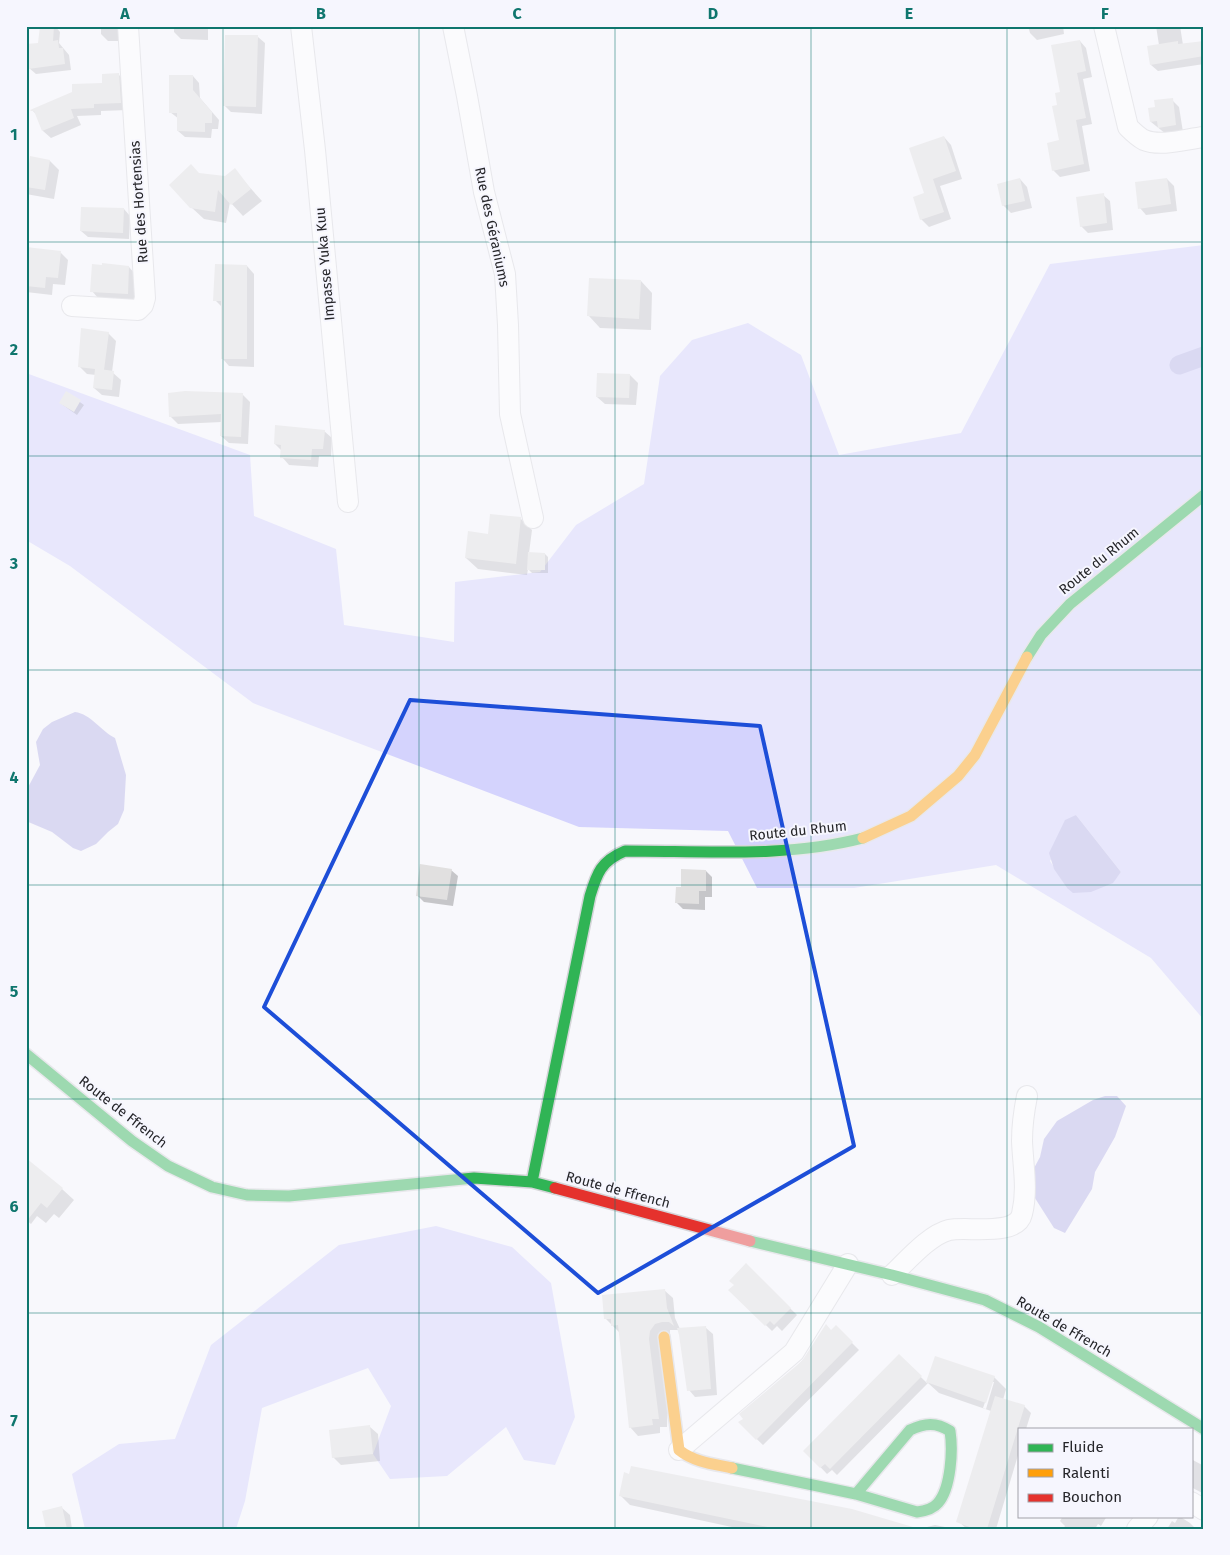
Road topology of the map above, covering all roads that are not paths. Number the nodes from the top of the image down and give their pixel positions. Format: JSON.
{"nodes":[{"id":1,"x":128,"y":26,"type":"edge"},
{"id":2,"x":301,"y":26,"type":"edge"},
{"id":3,"x":453,"y":26,"type":"edge"},
{"id":4,"x":1104,"y":26,"type":"edge"},
{"id":5,"x":1204,"y":137,"type":"edge"},
{"id":6,"x":72,"y":306,"type":"dead end"},
{"id":7,"x":1204,"y":495,"type":"edge"},
{"id":8,"x":348,"y":502,"type":"dead end"},
{"id":9,"x":533,"y":518,"type":"dead end"},
{"id":10,"x":26,"y":1054,"type":"edge"},
{"id":11,"x":1027,"y":1096,"type":"dead end"},
{"id":12,"x":532,"y":1182,"type":"junction"},
{"id":13,"x":848,"y":1264,"type":"junction"},
{"id":14,"x":892,"y":1275,"type":"junction"},
{"id":15,"x":664,"y":1336,"type":"dead end"},
{"id":16,"x":1204,"y":1429,"type":"edge"},
{"id":17,"x":680,"y":1450,"type":"junction"},
{"id":18,"x":856,"y":1494,"type":"junction"},
{"id":19,"x":1192,"y":1503,"type":"edge"},
{"id":20,"x":1204,"y":1510,"type":"edge"},
{"id":21,"x":1146,"y":1518,"type":"edge"},
{"id":22,"x":1137,"y":1529,"type":"edge"}],
"edges":[{"from":1,"to":6,"type":"street","name":"Rue des Hortensias"},
{"from":2,"to":8,"type":"street","name":"Impasse Yuka Kuu"},
{"from":3,"to":9,"type":"street","name":"Rue des Géraniums"},
{"from":4,"to":5,"type":"street"},
{"from":7,"to":12,"type":"street","name":"Route du Rhum"},
{"from":10,"to":12,"type":"street","name":"Route de Ffrench"},
{"from":11,"to":14,"type":"street"},
{"from":12,"to":13,"type":"street","name":"Route de Ffrench"},
{"from":13,"to":14,"type":"street","name":"Route de Ffrench"},
{"from":13,"to":17,"type":"street"},
{"from":14,"to":16,"type":"street","name":"Route de Ffrench"},
{"from":15,"to":17,"type":"street"},
{"from":17,"to":18,"type":"street"},
{"from":18,"to":18,"type":"street"},
{"from":19,"to":20,"type":"street"},
{"from":21,"to":22,"type":"street"}]}
